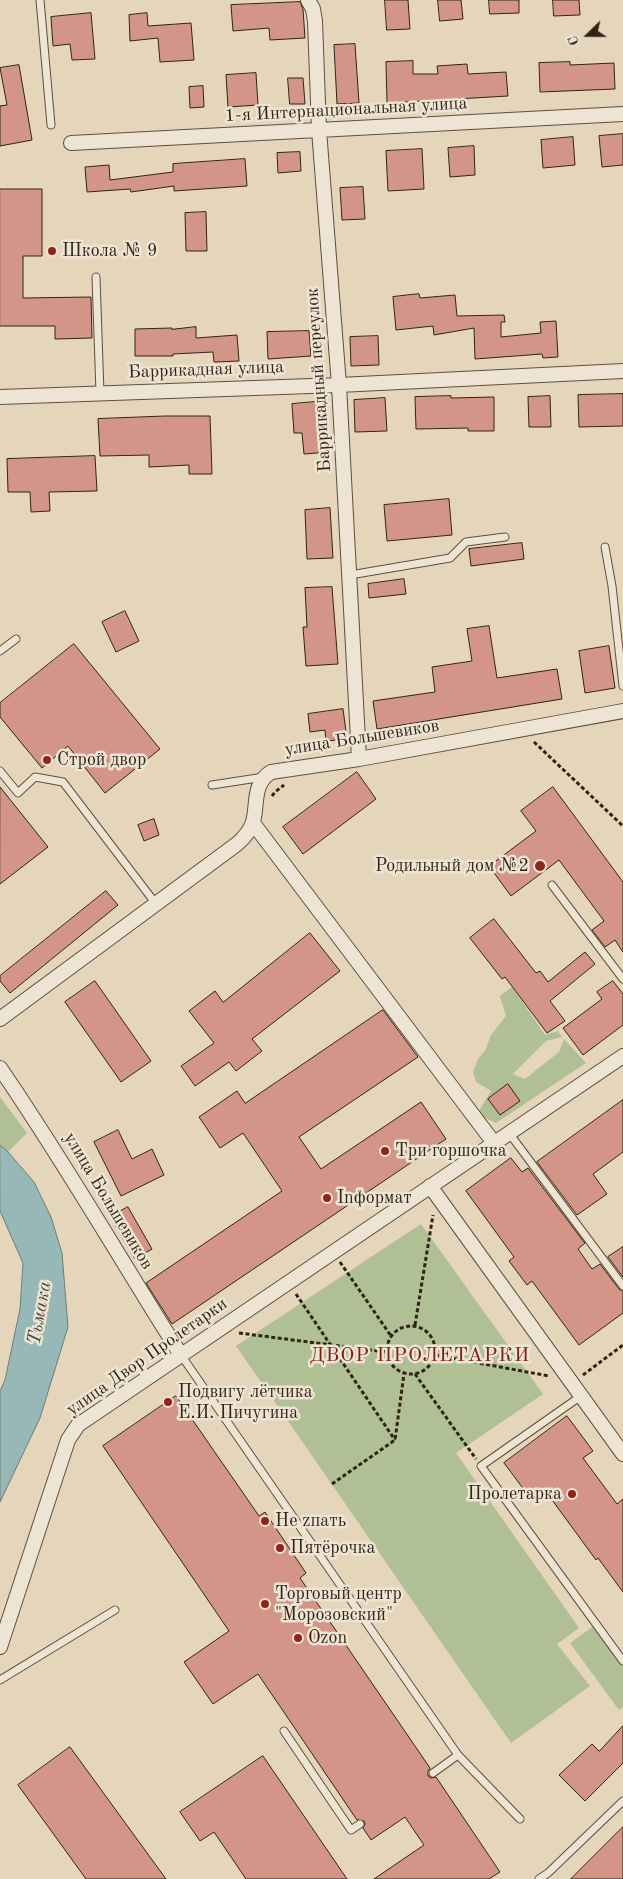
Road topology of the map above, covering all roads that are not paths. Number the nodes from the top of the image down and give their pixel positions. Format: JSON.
{"nodes":[{"id":1,"x":40,"y":0,"type":"edge"},
{"id":2,"x":308,"y":0,"type":"edge"},
{"id":3,"x":623,"y":114,"type":"edge"},
{"id":4,"x":51,"y":125,"type":"dead end"},
{"id":5,"x":320,"y":130,"type":"junction"},
{"id":6,"x":71,"y":143,"type":"dead end"},
{"id":7,"x":96,"y":276,"type":"dead end"},
{"id":8,"x":623,"y":372,"type":"edge"},
{"id":9,"x":339,"y":385,"type":"junction"},
{"id":10,"x":100,"y":393,"type":"junction"},
{"id":11,"x":0,"y":397,"type":"edge"},
{"id":12,"x":505,"y":536,"type":"dead end"},
{"id":13,"x":605,"y":547,"type":"dead end"},
{"id":14,"x":350,"y":576,"type":"junction"},
{"id":15,"x":16,"y":639,"type":"dead end"},
{"id":16,"x":0,"y":651,"type":"edge"},
{"id":17,"x":623,"y":686,"type":"edge"},
{"id":18,"x":623,"y":711,"type":"edge"},
{"id":19,"x":359,"y":759,"type":"junction"},
{"id":20,"x":0,"y":771,"type":"edge"},
{"id":21,"x":265,"y":777,"type":"junction"},
{"id":22,"x":212,"y":785,"type":"dead end"},
{"id":23,"x":253,"y":823,"type":"junction"},
{"id":24,"x":552,"y":885,"type":"dead end"},
{"id":25,"x":156,"y":904,"type":"junction"},
{"id":26,"x":623,"y":979,"type":"edge"},
{"id":27,"x":0,"y":1019,"type":"edge"},
{"id":28,"x":623,"y":1056,"type":"edge"},
{"id":29,"x":0,"y":1068,"type":"edge"},
{"id":30,"x":509,"y":1133,"type":"junction"},
{"id":31,"x":494,"y":1144,"type":"junction"},
{"id":32,"x":433,"y":1191,"type":"junction"},
{"id":33,"x":623,"y":1286,"type":"edge"},
{"id":34,"x":181,"y":1355,"type":"junction"},
{"id":35,"x":581,"y":1396,"type":"junction"},
{"id":36,"x":623,"y":1454,"type":"edge"},
{"id":37,"x":115,"y":1610,"type":"dead end"},
{"id":38,"x":0,"y":1647,"type":"edge"},
{"id":39,"x":623,"y":1660,"type":"edge"},
{"id":40,"x":0,"y":1680,"type":"edge"},
{"id":41,"x":284,"y":1731,"type":"dead end"},
{"id":42,"x":458,"y":1755,"type":"junction"},
{"id":43,"x":434,"y":1773,"type":"dead end"},
{"id":44,"x":623,"y":1801,"type":"edge"},
{"id":45,"x":520,"y":1819,"type":"dead end"},
{"id":46,"x":360,"y":1824,"type":"dead end"},
{"id":47,"x":540,"y":1879,"type":"edge"}],
"edges":[{"from":1,"to":4,"type":"lane"},
{"from":2,"to":5,"type":"street","name":"Баррикадный переулок"},
{"from":3,"to":5,"type":"street","name":"1-я Интернациональная улица"},
{"from":5,"to":6,"type":"street","name":"1-я Интернациональная улица"},
{"from":5,"to":9,"type":"street","name":"Баррикадный переулок"},
{"from":7,"to":10,"type":"lane"},
{"from":8,"to":9,"type":"street","name":"Баррикадная улица"},
{"from":9,"to":10,"type":"street","name":"Баррикадная улица"},
{"from":9,"to":14,"type":"street","name":"Баррикадный переулок"},
{"from":10,"to":11,"type":"street","name":"Баррикадная улица"},
{"from":12,"to":14,"type":"lane"},
{"from":13,"to":17,"type":"lane"},
{"from":14,"to":19,"type":"street","name":"Баррикадный переулок"},
{"from":15,"to":16,"type":"lane"},
{"from":18,"to":19,"type":"street","name":"улица Большевиков"},
{"from":19,"to":21,"type":"street","name":"улица Большевиков"},
{"from":20,"to":25,"type":"lane"},
{"from":21,"to":22,"type":"lane"},
{"from":21,"to":23,"type":"street"},
{"from":23,"to":25,"type":"street"},
{"from":23,"to":31,"type":"street"},
{"from":24,"to":26,"type":"lane"},
{"from":25,"to":27,"type":"street"},
{"from":28,"to":30,"type":"street","name":"улица Двор Пролетарки"},
{"from":29,"to":34,"type":"street","name":"улица Большевиков"},
{"from":30,"to":31,"type":"street","name":"улица Двор Пролетарки"},
{"from":30,"to":33,"type":"lane"},
{"from":31,"to":32,"type":"street","name":"улица Двор Пролетарки"},
{"from":32,"to":34,"type":"street","name":"улица Двор Пролетарки"},
{"from":32,"to":35,"type":"street"},
{"from":34,"to":38,"type":"street","name":"улица Двор Пролетарки"},
{"from":34,"to":42,"type":"lane"},
{"from":35,"to":36,"type":"street"},
{"from":35,"to":39,"type":"lane"},
{"from":37,"to":40,"type":"lane"},
{"from":41,"to":46,"type":"lane"},
{"from":42,"to":43,"type":"lane"},
{"from":42,"to":45,"type":"lane"},
{"from":44,"to":47,"type":"lane"}]}
